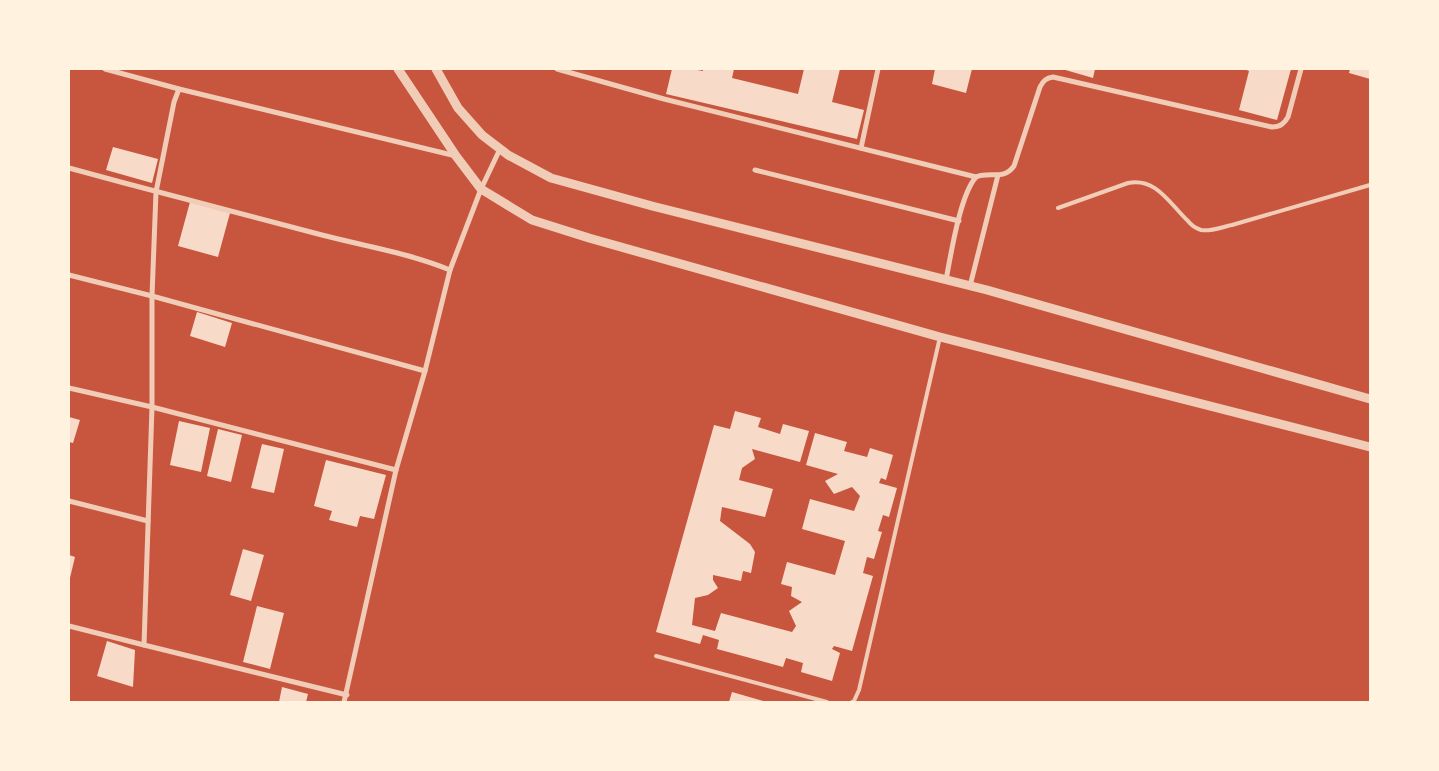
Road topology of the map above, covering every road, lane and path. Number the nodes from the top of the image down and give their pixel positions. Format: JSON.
{"nodes":[{"id":1,"x":105,"y":69,"type":"edge"},
{"id":2,"x":398,"y":69,"type":"edge"},
{"id":3,"x":436,"y":69,"type":"edge"},
{"id":4,"x":556,"y":69,"type":"edge"},
{"id":5,"x":878,"y":69,"type":"edge"},
{"id":6,"x":1301,"y":69,"type":"edge"},
{"id":7,"x":179,"y":89,"type":"junction"},
{"id":8,"x":861,"y":148,"type":"junction"},
{"id":9,"x":500,"y":149,"type":"junction"},
{"id":10,"x":456,"y":156,"type":"junction"},
{"id":11,"x":69,"y":168,"type":"edge"},
{"id":12,"x":755,"y":170,"type":"dead end"},
{"id":13,"x":998,"y":175,"type":"junction"},
{"id":14,"x":976,"y":177,"type":"junction"},
{"id":15,"x":1370,"y":185,"type":"edge"},
{"id":16,"x":481,"y":189,"type":"junction"},
{"id":17,"x":156,"y":192,"type":"junction"},
{"id":18,"x":1058,"y":208,"type":"dead end"},
{"id":19,"x":958,"y":222,"type":"junction"},
{"id":20,"x":450,"y":270,"type":"junction"},
{"id":21,"x":69,"y":275,"type":"edge"},
{"id":22,"x":946,"y":280,"type":"junction"},
{"id":23,"x":970,"y":286,"type":"junction"},
{"id":24,"x":152,"y":296,"type":"junction"},
{"id":25,"x":940,"y":337,"type":"junction"},
{"id":26,"x":425,"y":371,"type":"junction"},
{"id":27,"x":69,"y":388,"type":"edge"},
{"id":28,"x":1370,"y":399,"type":"edge"},
{"id":29,"x":152,"y":407,"type":"junction"},
{"id":30,"x":1370,"y":447,"type":"edge"},
{"id":31,"x":396,"y":470,"type":"junction"},
{"id":32,"x":69,"y":501,"type":"edge"},
{"id":33,"x":148,"y":521,"type":"junction"},
{"id":34,"x":69,"y":626,"type":"edge"},
{"id":35,"x":144,"y":645,"type":"junction"},
{"id":36,"x":656,"y":656,"type":"dead end"},
{"id":37,"x":347,"y":695,"type":"junction"},
{"id":38,"x":344,"y":702,"type":"edge"},
{"id":39,"x":827,"y":702,"type":"edge"},
{"id":40,"x":852,"y":702,"type":"edge"}],
"edges":[{"from":1,"to":7,"type":"street"},
{"from":2,"to":10,"type":"street"},
{"from":3,"to":9,"type":"street"},
{"from":4,"to":8,"type":"street"},
{"from":5,"to":8,"type":"street"},
{"from":6,"to":13,"type":"street"},
{"from":7,"to":10,"type":"street"},
{"from":7,"to":17,"type":"street"},
{"from":8,"to":14,"type":"street"},
{"from":9,"to":16,"type":"street"},
{"from":9,"to":22,"type":"street"},
{"from":10,"to":16,"type":"street"},
{"from":11,"to":17,"type":"street"},
{"from":12,"to":19,"type":"street"},
{"from":13,"to":14,"type":"street"},
{"from":13,"to":23,"type":"street"},
{"from":14,"to":19,"type":"street"},
{"from":15,"to":18,"type":"lane"},
{"from":16,"to":20,"type":"street"},
{"from":16,"to":25,"type":"street"},
{"from":17,"to":20,"type":"street"},
{"from":17,"to":24,"type":"street"},
{"from":19,"to":22,"type":"street"},
{"from":20,"to":26,"type":"street"},
{"from":21,"to":24,"type":"street"},
{"from":22,"to":23,"type":"street"},
{"from":23,"to":28,"type":"street"},
{"from":24,"to":26,"type":"street"},
{"from":24,"to":29,"type":"street"},
{"from":25,"to":30,"type":"street"},
{"from":25,"to":40,"type":"lane"},
{"from":26,"to":31,"type":"street"},
{"from":27,"to":29,"type":"street"},
{"from":29,"to":31,"type":"street"},
{"from":29,"to":33,"type":"street"},
{"from":31,"to":37,"type":"street"},
{"from":32,"to":33,"type":"street"},
{"from":33,"to":35,"type":"street"},
{"from":34,"to":35,"type":"street"},
{"from":35,"to":37,"type":"street"},
{"from":36,"to":39,"type":"lane"},
{"from":37,"to":38,"type":"street"}]}
